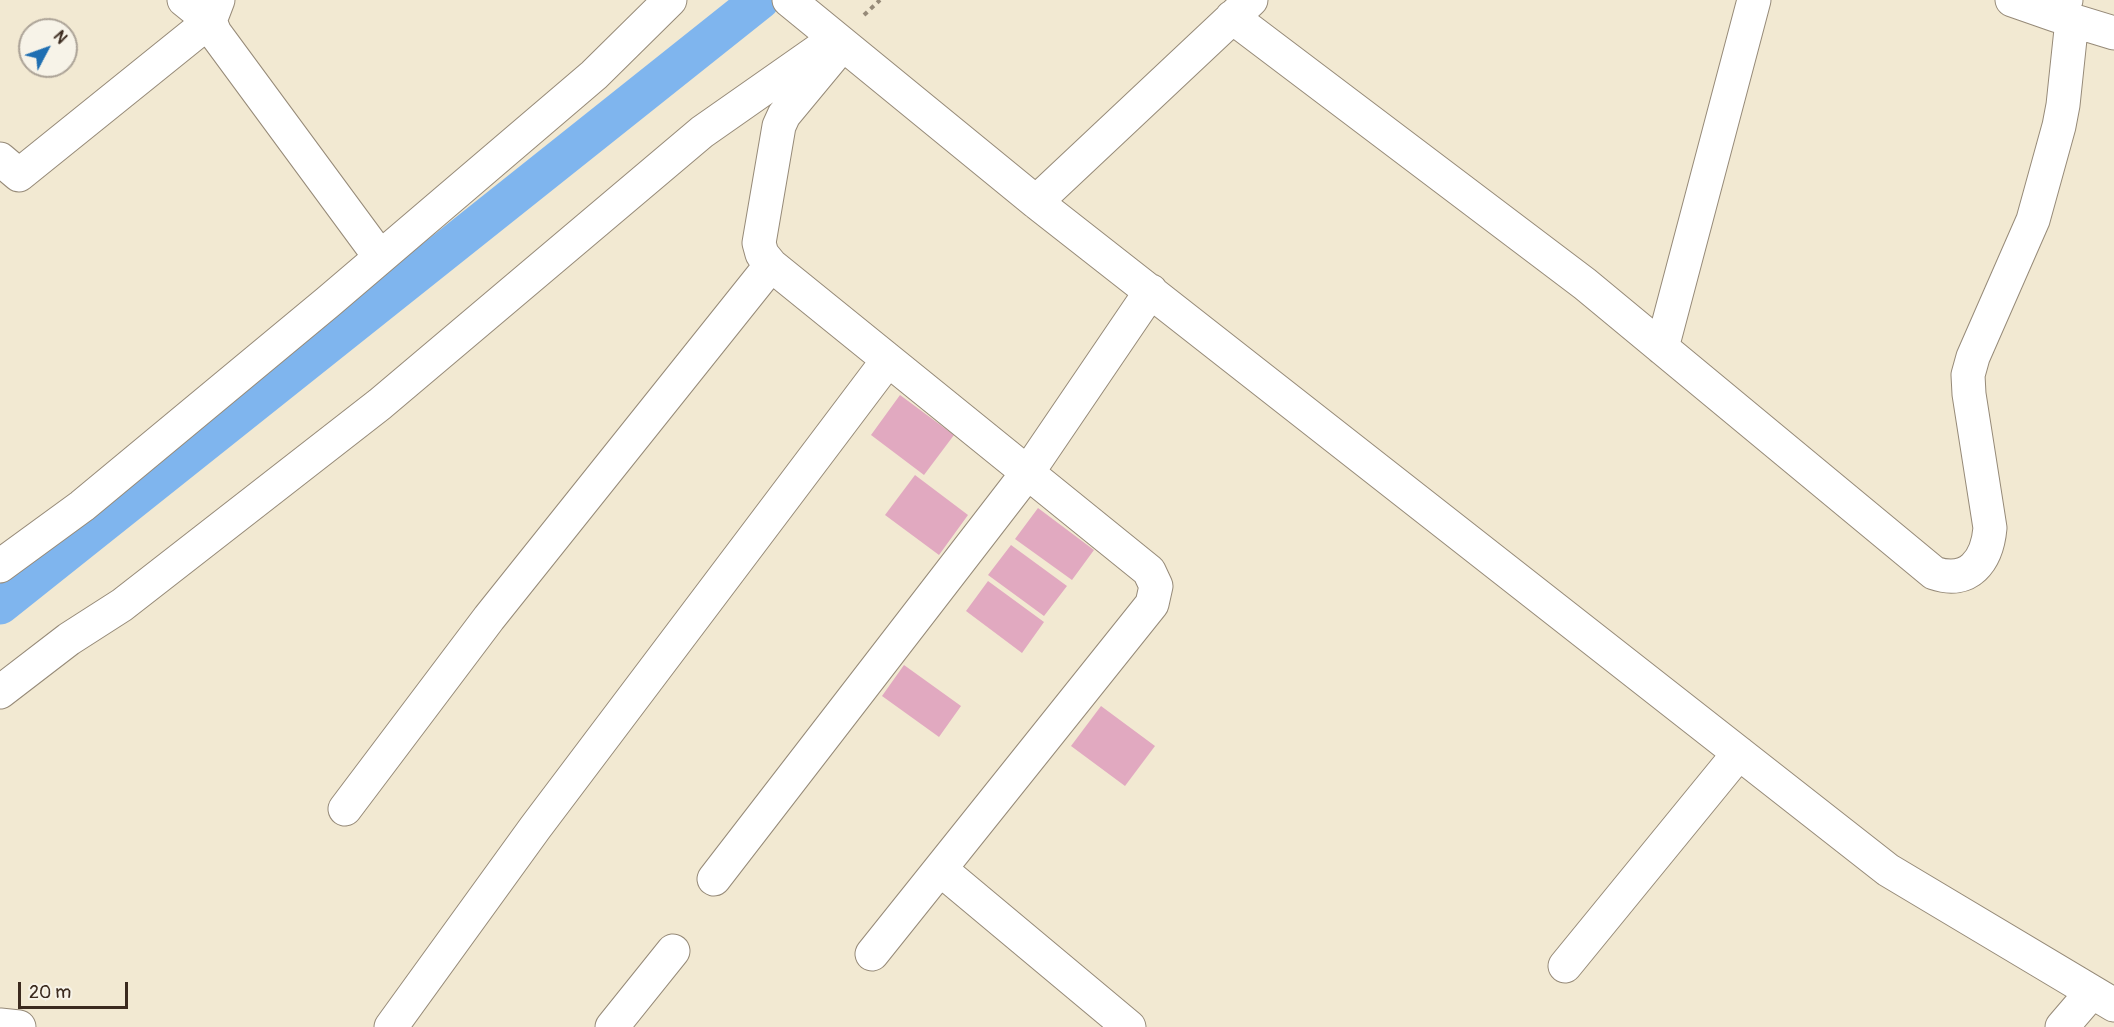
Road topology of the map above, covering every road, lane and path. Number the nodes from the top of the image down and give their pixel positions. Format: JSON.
{"nodes":[{"id":1,"x":184,"y":0,"type":"edge"},
{"id":2,"x":670,"y":0,"type":"edge"},
{"id":3,"x":789,"y":0,"type":"edge"},
{"id":4,"x":1754,"y":0,"type":"edge"},
{"id":5,"x":2012,"y":0,"type":"edge"},
{"id":6,"x":1242,"y":9,"type":"edge"},
{"id":7,"x":214,"y":11,"type":"edge"},
{"id":8,"x":2064,"y":12,"type":"edge"},
{"id":9,"x":2114,"y":33,"type":"edge"},
{"id":10,"x":836,"y":38,"type":"junction"},
{"id":11,"x":6,"y":174,"type":"edge"},
{"id":12,"x":1036,"y":202,"type":"junction"},
{"id":13,"x":380,"y":257,"type":"junction"},
{"id":14,"x":771,"y":265,"type":"junction"},
{"id":15,"x":1151,"y":291,"type":"junction"},
{"id":16,"x":1662,"y":348,"type":"junction"},
{"id":17,"x":888,"y":360,"type":"junction"},
{"id":18,"x":1028,"y":472,"type":"junction"},
{"id":19,"x":0,"y":566,"type":"edge"},
{"id":20,"x":0,"y":692,"type":"edge"},
{"id":21,"x":1738,"y":753,"type":"junction"},
{"id":22,"x":345,"y":809,"type":"dead end"},
{"id":23,"x":940,"y":869,"type":"junction"},
{"id":24,"x":714,"y":879,"type":"dead end"},
{"id":25,"x":673,"y":951,"type":"dead end"},
{"id":26,"x":872,"y":954,"type":"dead end"},
{"id":27,"x":1565,"y":966,"type":"dead end"},
{"id":28,"x":2103,"y":998,"type":"edge"},
{"id":29,"x":0,"y":1025,"type":"edge"},
{"id":30,"x":19,"y":1027,"type":"edge"},
{"id":31,"x":391,"y":1027,"type":"edge"},
{"id":32,"x":612,"y":1027,"type":"edge"},
{"id":33,"x":1129,"y":1027,"type":"edge"},
{"id":34,"x":2062,"y":1027,"type":"edge"}],
"edges":[{"from":1,"to":7,"type":"street"},
{"from":2,"to":13,"type":"street"},
{"from":3,"to":10,"type":"street"},
{"from":4,"to":16,"type":"street"},
{"from":5,"to":8,"type":"street"},
{"from":6,"to":12,"type":"street"},
{"from":6,"to":16,"type":"street"},
{"from":7,"to":11,"type":"street"},
{"from":7,"to":13,"type":"street"},
{"from":8,"to":9,"type":"street"},
{"from":8,"to":16,"type":"street"},
{"from":10,"to":12,"type":"street"},
{"from":10,"to":14,"type":"street"},
{"from":10,"to":20,"type":"street"},
{"from":12,"to":15,"type":"street"},
{"from":13,"to":19,"type":"street"},
{"from":14,"to":17,"type":"street"},
{"from":14,"to":22,"type":"street"},
{"from":15,"to":18,"type":"street"},
{"from":15,"to":21,"type":"street"},
{"from":17,"to":18,"type":"street"},
{"from":17,"to":31,"type":"street"},
{"from":18,"to":23,"type":"street"},
{"from":18,"to":24,"type":"street"},
{"from":21,"to":27,"type":"street"},
{"from":21,"to":28,"type":"street"},
{"from":23,"to":26,"type":"street"},
{"from":23,"to":33,"type":"street"},
{"from":25,"to":32,"type":"street"},
{"from":28,"to":34,"type":"street"},
{"from":29,"to":30,"type":"street"}]}
